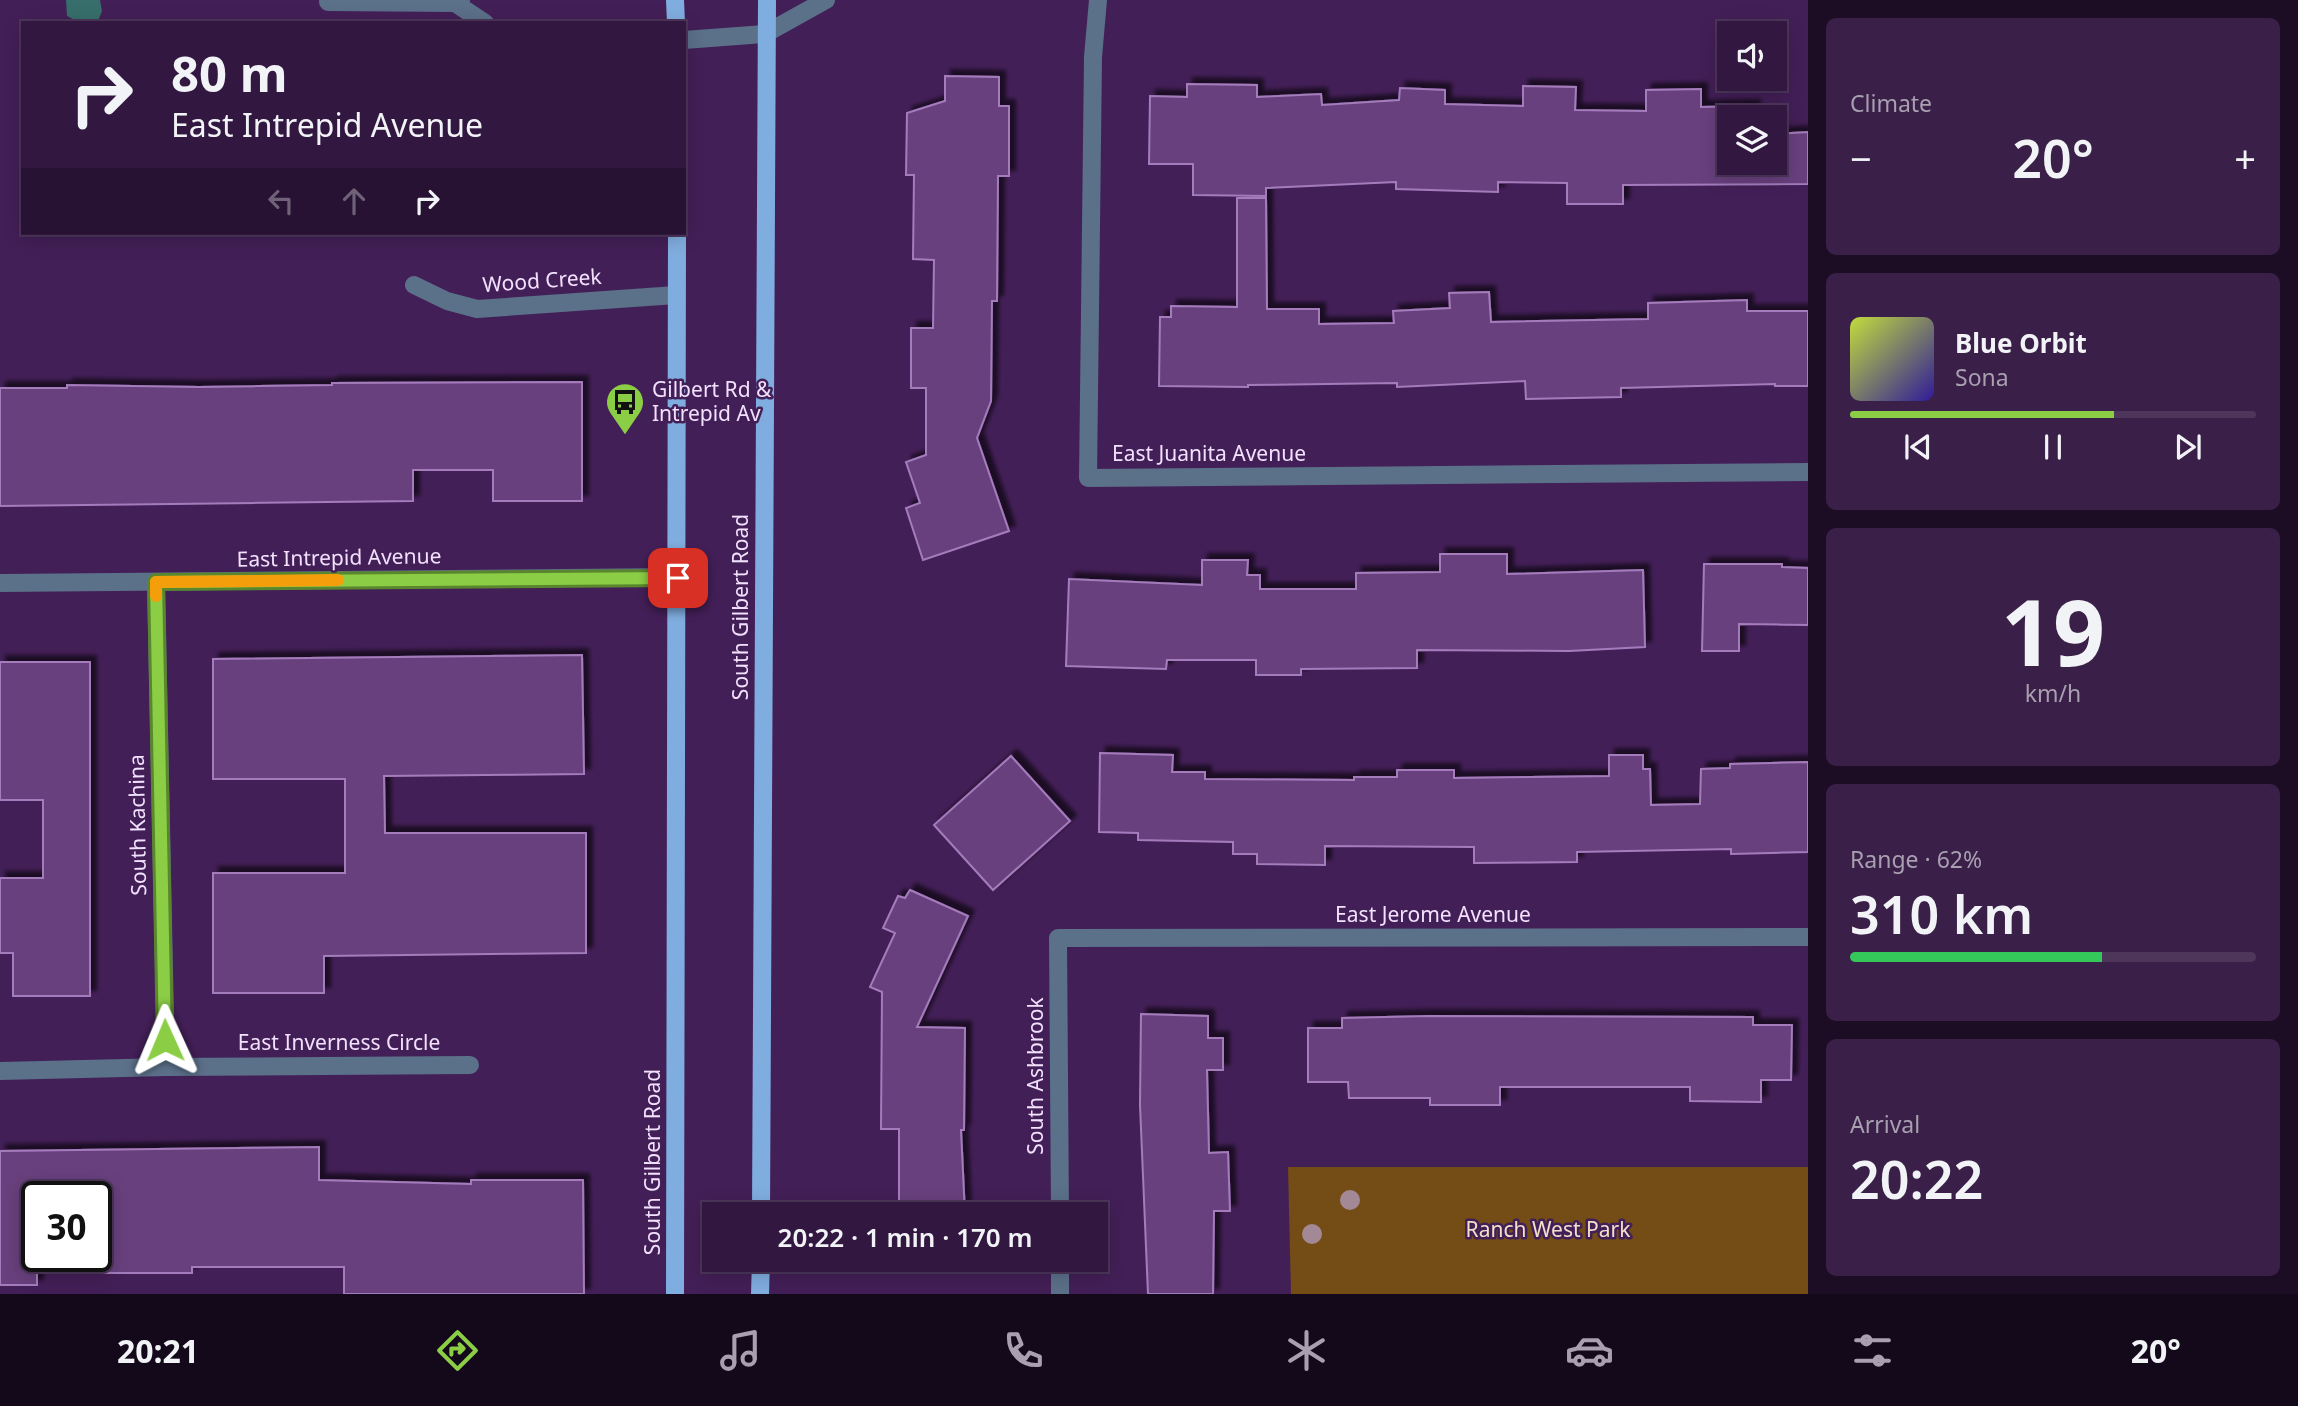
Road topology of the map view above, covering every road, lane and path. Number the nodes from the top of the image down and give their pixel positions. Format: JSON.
{"nodes":[{"id":1,"x":675,"y":0,"type":"edge"},
{"id":2,"x":767,"y":0,"type":"edge"},
{"id":3,"x":826,"y":0,"type":"edge"},
{"id":4,"x":1098,"y":0,"type":"edge"},
{"id":5,"x":328,"y":2,"type":"dead end"},
{"id":6,"x":458,"y":2,"type":"edge"},
{"id":7,"x":482,"y":21,"type":"edge"},
{"id":8,"x":676,"y":21,"type":"edge"},
{"id":9,"x":765,"y":34,"type":"junction"},
{"id":10,"x":686,"y":40,"type":"edge"},
{"id":11,"x":677,"y":235,"type":"edge"},
{"id":12,"x":414,"y":285,"type":"dead end"},
{"id":13,"x":676,"y":295,"type":"junction"},
{"id":14,"x":1808,"y":472,"type":"edge"},
{"id":15,"x":678,"y":578,"type":"junction"},
{"id":16,"x":156,"y":582,"type":"junction"},
{"id":17,"x":0,"y":583,"type":"edge"},
{"id":18,"x":1808,"y":937,"type":"edge"},
{"id":19,"x":1058,"y":938,"type":"joint"},
{"id":20,"x":470,"y":1065,"type":"dead end"},
{"id":21,"x":166,"y":1067,"type":"junction"},
{"id":22,"x":0,"y":1071,"type":"edge"},
{"id":23,"x":761,"y":1202,"type":"edge"},
{"id":24,"x":1060,"y":1202,"type":"edge"},
{"id":25,"x":761,"y":1272,"type":"edge"},
{"id":26,"x":1060,"y":1272,"type":"edge"},
{"id":27,"x":675,"y":1294,"type":"edge"},
{"id":28,"x":761,"y":1294,"type":"edge"},
{"id":29,"x":1060,"y":1294,"type":"edge"}],
"edges":[{"from":1,"to":8,"type":"main road"},
{"from":2,"to":9,"type":"main road","name":"South Gilbert Road"},
{"from":3,"to":9,"type":"street"},
{"from":4,"to":14,"type":"street","name":"East Juanita Avenue"},
{"from":5,"to":6,"type":"street"},
{"from":6,"to":7,"type":"street"},
{"from":9,"to":10,"type":"street"},
{"from":9,"to":23,"type":"main road","name":"South Gilbert Road"},
{"from":11,"to":13,"type":"main road","name":"South Gilbert Road"},
{"from":12,"to":13,"type":"street","name":"Wood Creek"},
{"from":13,"to":15,"type":"main road","name":"South Gilbert Road"},
{"from":15,"to":16,"type":"street","name":"East Intrepid Avenue"},
{"from":15,"to":27,"type":"main road","name":"South Gilbert Road"},
{"from":16,"to":17,"type":"street","name":"East Intrepid Avenue"},
{"from":16,"to":21,"type":"street","name":"South Kachina"},
{"from":18,"to":19,"type":"street","name":"East Jerome Avenue"},
{"from":19,"to":24,"type":"street","name":"South Ashbrook"},
{"from":20,"to":21,"type":"street","name":"East Inverness Circle"},
{"from":21,"to":22,"type":"street","name":"East Inverness Circle"},
{"from":25,"to":28,"type":"main road"},
{"from":26,"to":29,"type":"street"}]}
